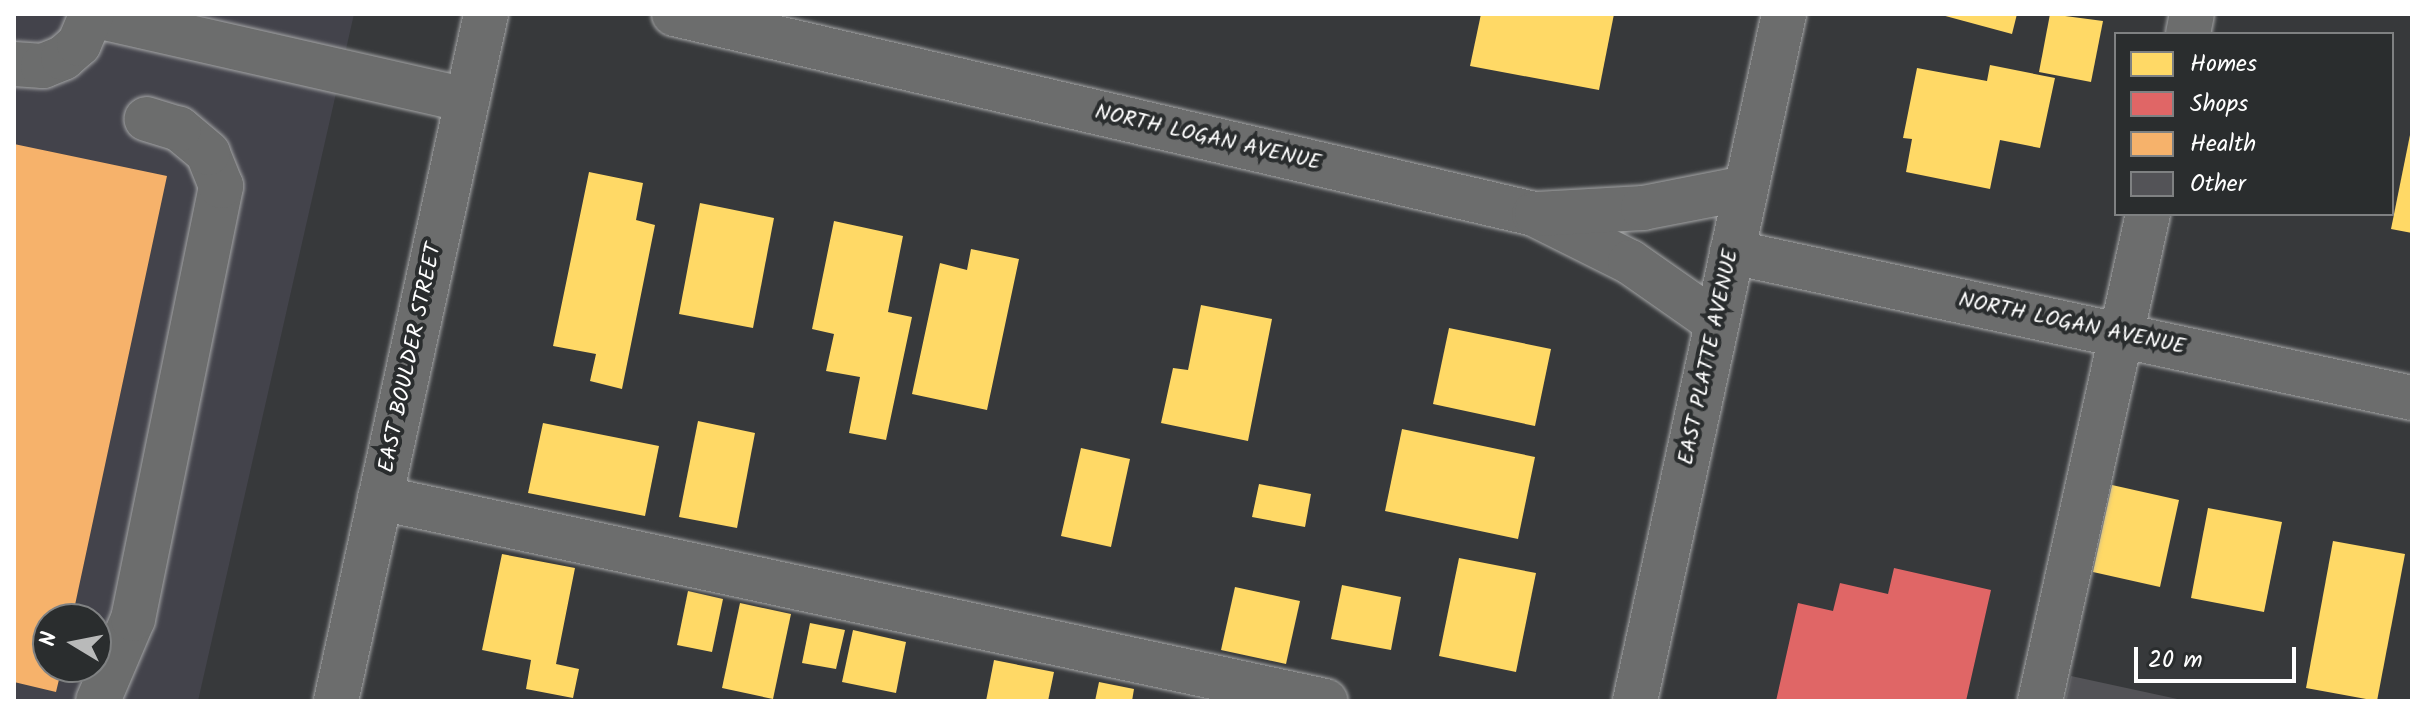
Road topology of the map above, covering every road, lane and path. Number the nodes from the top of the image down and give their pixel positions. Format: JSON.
{"nodes":[{"id":1,"x":486,"y":14,"type":"edge"},
{"id":2,"x":674,"y":14,"type":"edge"},
{"id":3,"x":1784,"y":14,"type":"edge"},
{"id":4,"x":92,"y":15,"type":"edge"},
{"id":5,"x":14,"y":64,"type":"edge"},
{"id":6,"x":467,"y":100,"type":"junction"},
{"id":7,"x":146,"y":119,"type":"dead end"},
{"id":8,"x":1746,"y":188,"type":"junction"},
{"id":9,"x":1534,"y":214,"type":"junction"},
{"id":10,"x":2148,"y":216,"type":"edge"},
{"id":11,"x":1732,"y":252,"type":"junction"},
{"id":12,"x":1717,"y":323,"type":"junction"},
{"id":13,"x":2121,"y":335,"type":"junction"},
{"id":14,"x":2412,"y":398,"type":"edge"},
{"id":15,"x":380,"y":498,"type":"junction"},
{"id":16,"x":98,"y":701,"type":"edge"},
{"id":17,"x":336,"y":701,"type":"edge"},
{"id":18,"x":1325,"y":701,"type":"edge"},
{"id":19,"x":1635,"y":701,"type":"edge"},
{"id":20,"x":2040,"y":701,"type":"edge"}],
"edges":[{"from":1,"to":6,"type":"street","name":"EAST BOULDER STREET"},
{"from":2,"to":9,"type":"street","name":"NORTH LOGAN AVENUE"},
{"from":3,"to":8,"type":"street","name":"EAST PLATTE AVENUE"},
{"from":4,"to":5,"type":"street"},
{"from":4,"to":6,"type":"street"},
{"from":6,"to":15,"type":"street","name":"EAST BOULDER STREET"},
{"from":7,"to":16,"type":"street"},
{"from":8,"to":9,"type":"street"},
{"from":8,"to":11,"type":"street","name":"EAST PLATTE AVENUE"},
{"from":9,"to":12,"type":"street","name":"NORTH LOGAN AVENUE"},
{"from":10,"to":13,"type":"street"},
{"from":11,"to":12,"type":"street","name":"EAST PLATTE AVENUE"},
{"from":11,"to":13,"type":"street","name":"NORTH LOGAN AVENUE"},
{"from":12,"to":19,"type":"street","name":"EAST PLATTE AVENUE"},
{"from":13,"to":14,"type":"street","name":"NORTH LOGAN AVENUE"},
{"from":13,"to":20,"type":"street"},
{"from":15,"to":17,"type":"street","name":"EAST BOULDER STREET"},
{"from":15,"to":18,"type":"street"}]}
